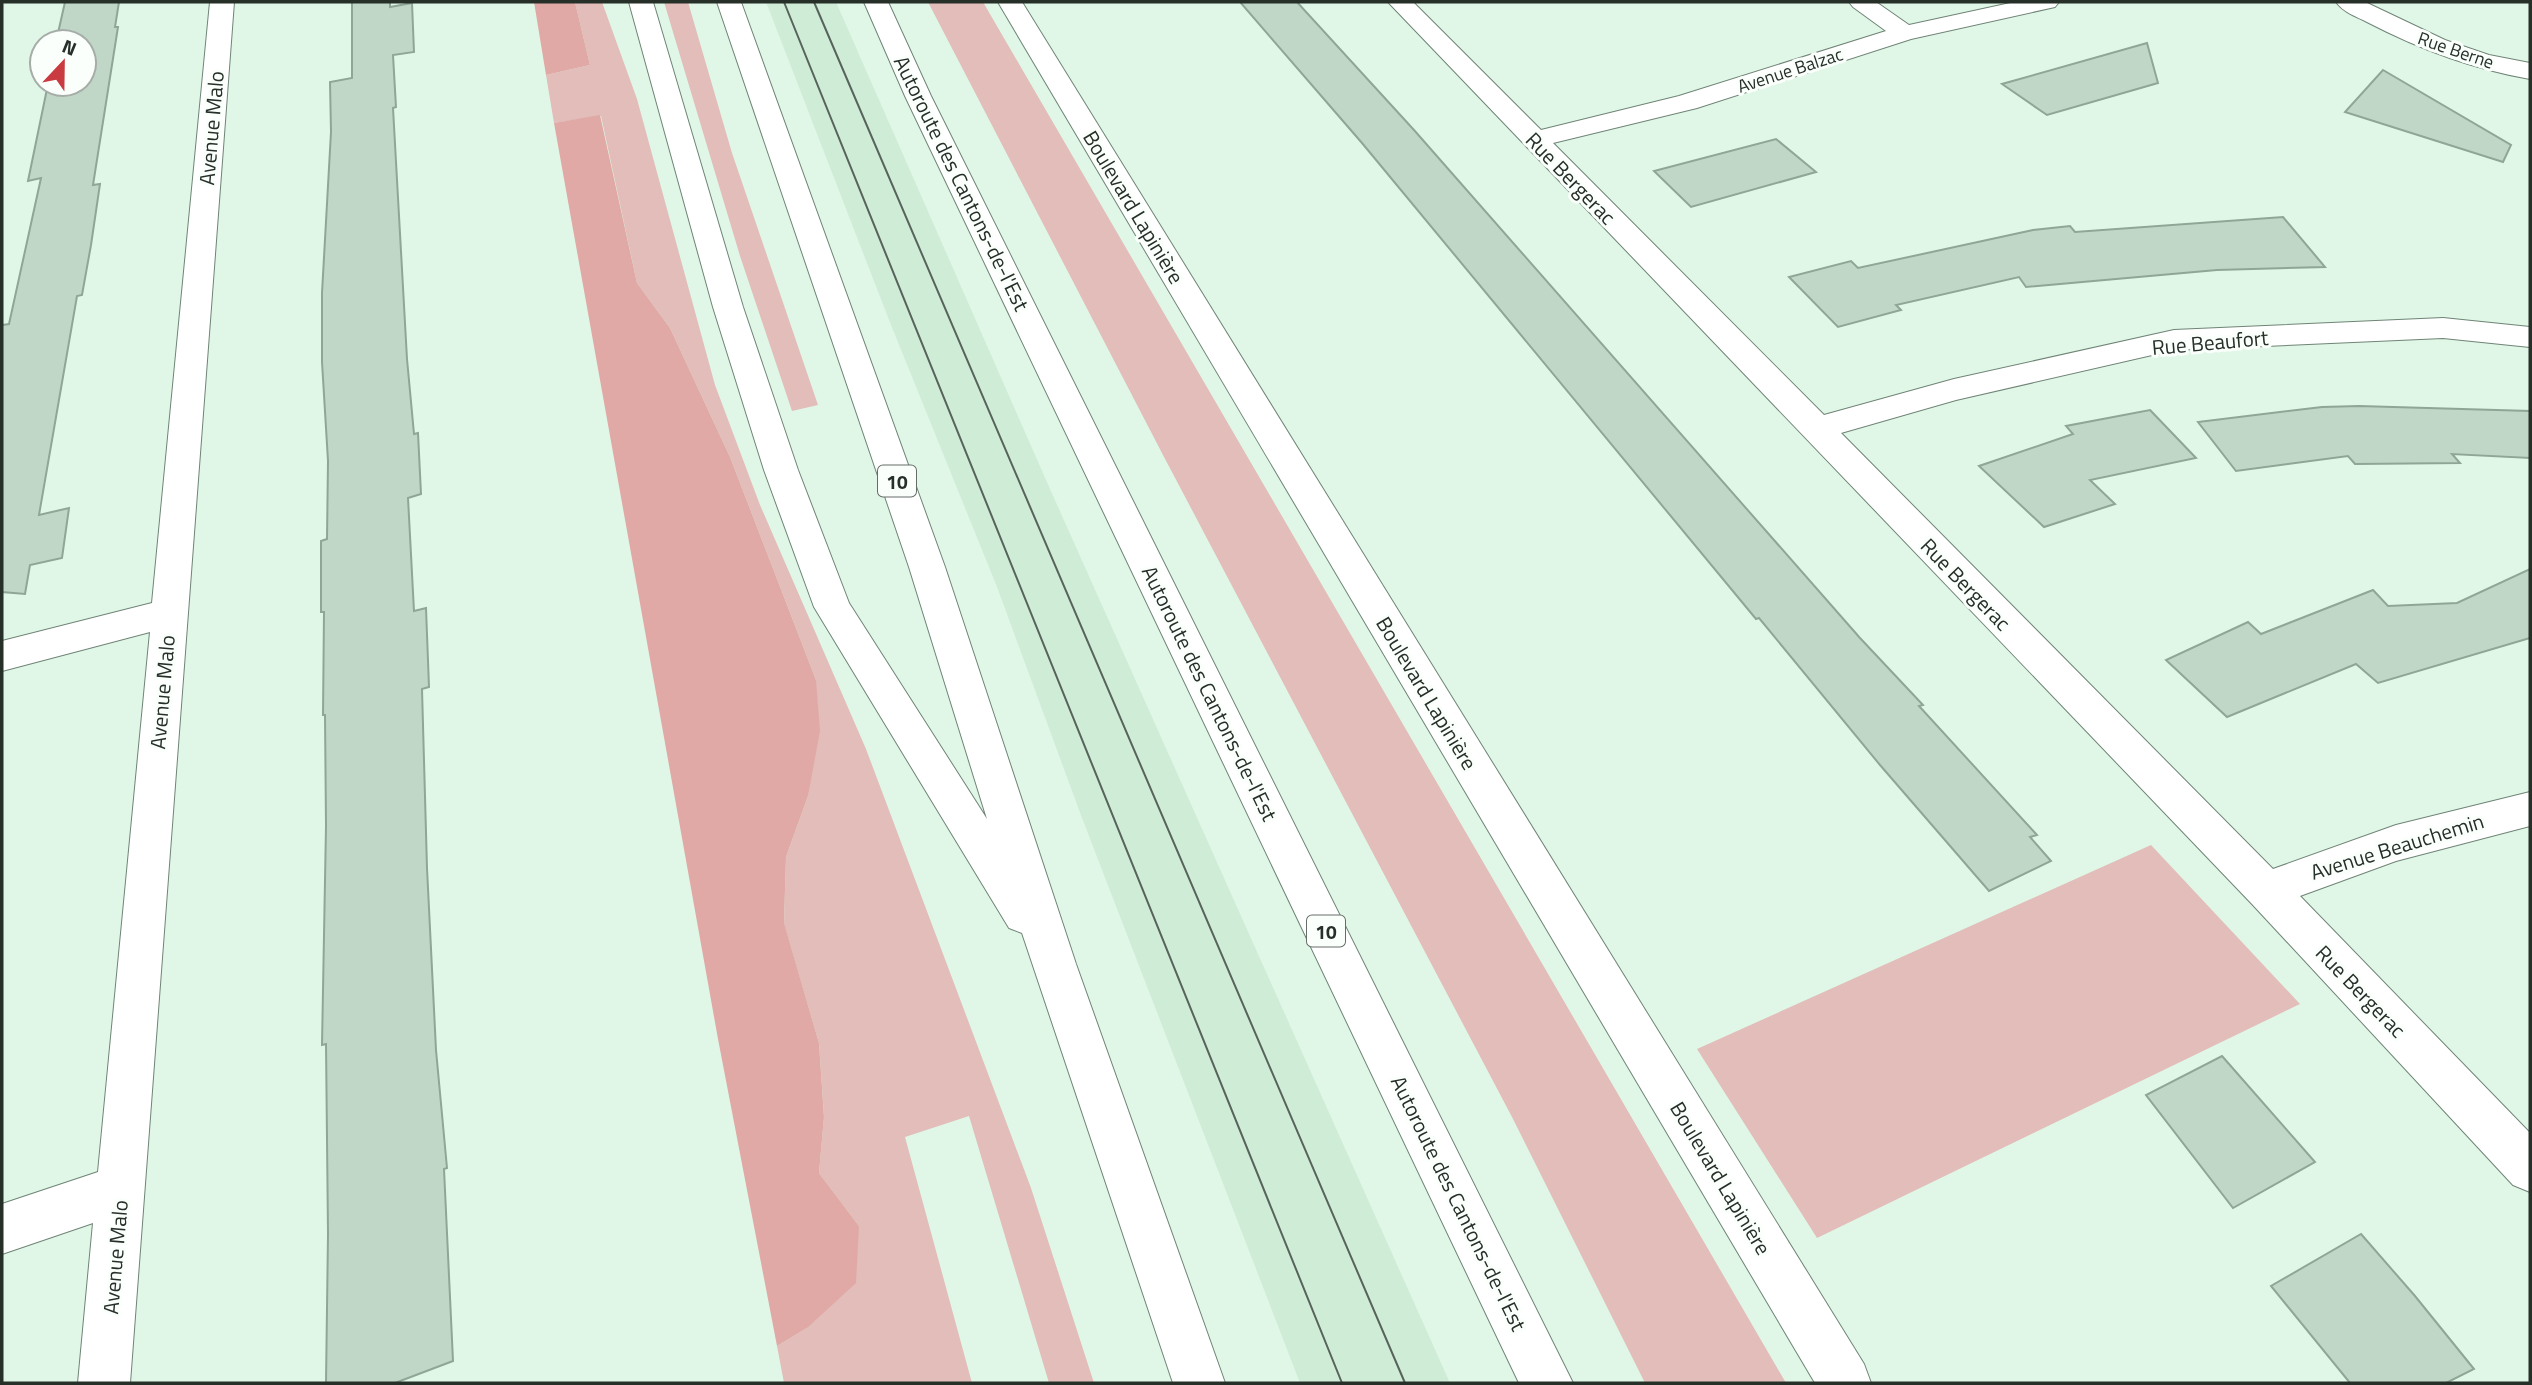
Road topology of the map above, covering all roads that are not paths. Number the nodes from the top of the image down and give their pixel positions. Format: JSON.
{"nodes":[{"id":1,"x":222,"y":2,"type":"edge"},
{"id":2,"x":641,"y":2,"type":"edge"},
{"id":3,"x":729,"y":2,"type":"edge"},
{"id":4,"x":876,"y":2,"type":"edge"},
{"id":5,"x":1010,"y":2,"type":"edge"},
{"id":6,"x":1401,"y":2,"type":"edge"},
{"id":7,"x":1861,"y":2,"type":"edge"},
{"id":8,"x":2047,"y":2,"type":"edge"},
{"id":9,"x":2348,"y":2,"type":"edge"},
{"id":10,"x":1905,"y":33,"type":"junction"},
{"id":11,"x":2530,"y":71,"type":"edge"},
{"id":12,"x":1533,"y":140,"type":"junction"},
{"id":13,"x":2530,"y":337,"type":"edge"},
{"id":14,"x":1815,"y":429,"type":"junction"},
{"id":15,"x":169,"y":613,"type":"junction"},
{"id":16,"x":2,"y":656,"type":"edge"},
{"id":17,"x":2530,"y":809,"type":"edge"},
{"id":18,"x":2267,"y":891,"type":"junction"},
{"id":19,"x":1055,"y":964,"type":"junction"},
{"id":20,"x":2530,"y":1168,"type":"edge"},
{"id":21,"x":121,"y":1189,"type":"junction"},
{"id":22,"x":2,"y":1229,"type":"edge"},
{"id":23,"x":104,"y":1383,"type":"edge"},
{"id":24,"x":1199,"y":1383,"type":"edge"},
{"id":25,"x":1547,"y":1383,"type":"edge"},
{"id":26,"x":1845,"y":1383,"type":"edge"}],
"edges":[{"from":1,"to":15,"type":"main road","name":"Avenue Malo"},
{"from":2,"to":19,"type":"main road"},
{"from":3,"to":19,"type":"main road","number":"10"},
{"from":4,"to":25,"type":"main road","name":"Autoroute des Cantons-de-l'Est","number":"10"},
{"from":5,"to":26,"type":"main road","name":"Boulevard Lapinière"},
{"from":6,"to":12,"type":"main road","name":"Rue Bergerac"},
{"from":7,"to":10,"type":"main road"},
{"from":8,"to":10,"type":"main road","name":"Avenue Balzac"},
{"from":9,"to":11,"type":"main road","name":"Rue Berne"},
{"from":10,"to":12,"type":"main road","name":"Avenue Balzac"},
{"from":12,"to":14,"type":"main road","name":"Rue Bergerac"},
{"from":13,"to":14,"type":"main road","name":"Rue Beaufort"},
{"from":14,"to":18,"type":"main road","name":"Rue Bergerac"},
{"from":15,"to":16,"type":"main road"},
{"from":15,"to":21,"type":"main road","name":"Avenue Malo"},
{"from":17,"to":18,"type":"main road","name":"Avenue Beauchemin"},
{"from":18,"to":20,"type":"main road","name":"Rue Bergerac"},
{"from":19,"to":24,"type":"main road","number":"10"},
{"from":21,"to":22,"type":"main road"},
{"from":21,"to":23,"type":"main road","name":"Avenue Malo"}]}
